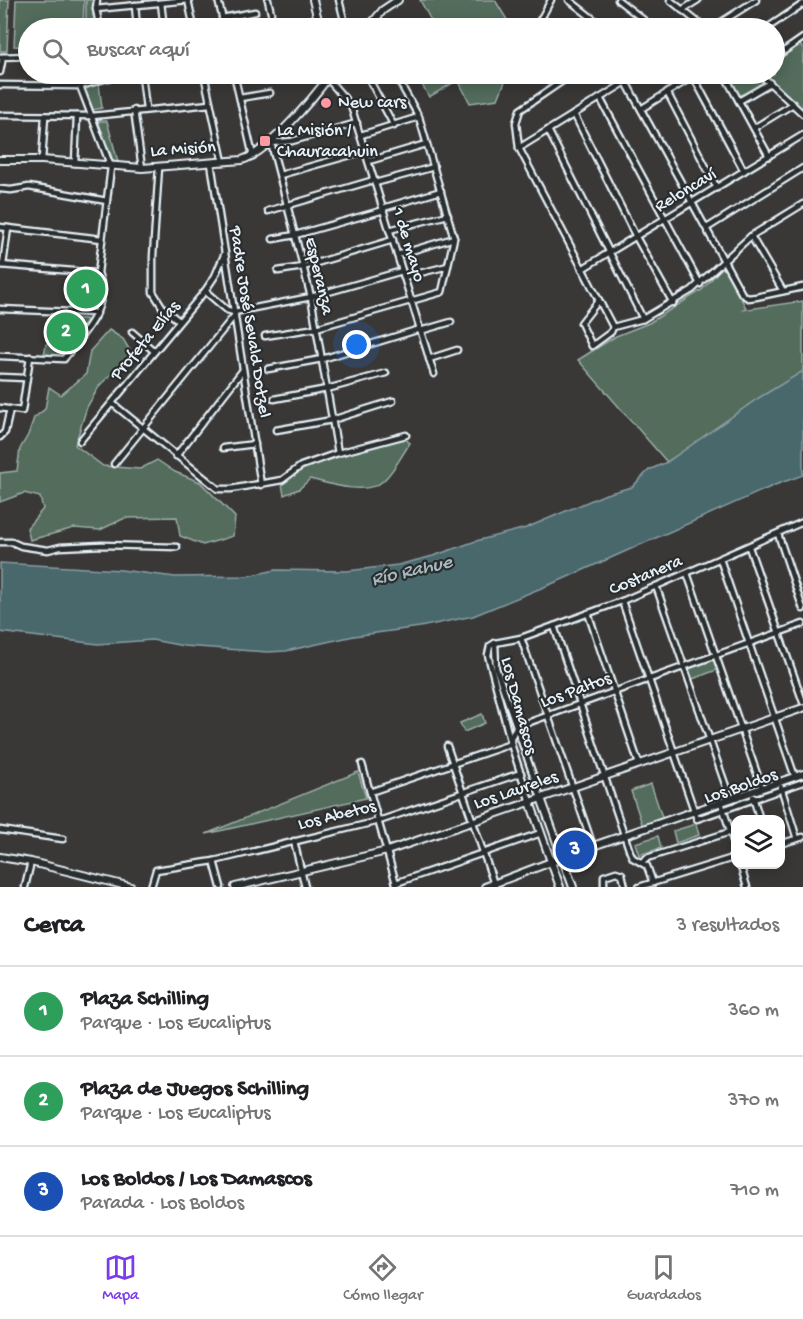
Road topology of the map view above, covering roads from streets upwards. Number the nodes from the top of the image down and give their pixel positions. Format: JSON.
{"nodes":[{"id":1,"x":97,"y":0,"type":"edge"},
{"id":2,"x":188,"y":0,"type":"edge"},
{"id":3,"x":218,"y":0,"type":"edge"},
{"id":4,"x":268,"y":0,"type":"edge"},
{"id":5,"x":313,"y":0,"type":"edge"},
{"id":6,"x":339,"y":0,"type":"edge"},
{"id":7,"x":398,"y":0,"type":"edge"},
{"id":8,"x":551,"y":0,"type":"edge"},
{"id":9,"x":569,"y":0,"type":"edge"},
{"id":10,"x":618,"y":0,"type":"edge"},
{"id":11,"x":670,"y":0,"type":"edge"},
{"id":12,"x":698,"y":0,"type":"edge"},
{"id":13,"x":756,"y":0,"type":"edge"},
{"id":14,"x":161,"y":3,"type":"junction"},
{"id":15,"x":803,"y":4,"type":"edge"},
{"id":16,"x":135,"y":5,"type":"junction"},
{"id":17,"x":96,"y":9,"type":"junction"},
{"id":18,"x":682,"y":10,"type":"junction"},
{"id":19,"x":255,"y":12,"type":"dead end"},
{"id":20,"x":271,"y":13,"type":"dead end"},
{"id":21,"x":98,"y":18,"type":"edge"},
{"id":22,"x":136,"y":18,"type":"edge"},
{"id":23,"x":163,"y":18,"type":"edge"},
{"id":24,"x":192,"y":18,"type":"edge"},
{"id":25,"x":222,"y":18,"type":"joint"},
{"id":26,"x":318,"y":18,"type":"edge"},
{"id":27,"x":344,"y":18,"type":"edge"},
{"id":28,"x":376,"y":18,"type":"edge"},
{"id":29,"x":541,"y":18,"type":"edge"},
{"id":30,"x":592,"y":18,"type":"edge"},
{"id":31,"x":641,"y":18,"type":"edge"},
{"id":32,"x":692,"y":18,"type":"edge"},
{"id":33,"x":728,"y":18,"type":"edge"},
{"id":34,"x":782,"y":18,"type":"edge"},
{"id":35,"x":802,"y":41,"type":"edge"},
{"id":36,"x":785,"y":51,"type":"edge"},
{"id":37,"x":18,"y":56,"type":"edge"},
{"id":38,"x":2,"y":57,"type":"edge"},
{"id":39,"x":0,"y":72,"type":"edge"},
{"id":40,"x":87,"y":84,"type":"edge"},
{"id":41,"x":143,"y":84,"type":"edge"},
{"id":42,"x":206,"y":84,"type":"edge"},
{"id":43,"x":236,"y":84,"type":"edge"},
{"id":44,"x":322,"y":84,"type":"edge"},
{"id":45,"x":336,"y":84,"type":"edge"},
{"id":46,"x":372,"y":84,"type":"edge"},
{"id":47,"x":400,"y":84,"type":"edge"},
{"id":48,"x":558,"y":84,"type":"edge"},
{"id":49,"x":623,"y":84,"type":"edge"},
{"id":50,"x":627,"y":84,"type":"edge"},
{"id":51,"x":680,"y":84,"type":"edge"},
{"id":52,"x":700,"y":84,"type":"edge"},
{"id":53,"x":730,"y":84,"type":"edge"},
{"id":54,"x":768,"y":84,"type":"edge"},
{"id":55,"x":771,"y":84,"type":"edge"},
{"id":56,"x":0,"y":85,"type":"edge"},
{"id":57,"x":80,"y":86,"type":"junction"},
{"id":58,"x":667,"y":92,"type":"junction"},
{"id":59,"x":270,"y":93,"type":"dead end"},
{"id":60,"x":240,"y":98,"type":"junction"},
{"id":61,"x":600,"y":98,"type":"junction"},
{"id":62,"x":739,"y":101,"type":"junction"},
{"id":63,"x":210,"y":104,"type":"junction"},
{"id":64,"x":793,"y":104,"type":"junction"},
{"id":65,"x":641,"y":108,"type":"junction"},
{"id":66,"x":146,"y":109,"type":"junction"},
{"id":67,"x":134,"y":110,"type":"junction"},
{"id":68,"x":574,"y":114,"type":"junction"},
{"id":69,"x":803,"y":114,"type":"edge"},
{"id":70,"x":0,"y":115,"type":"edge"},
{"id":71,"x":45,"y":116,"type":"junction"},
{"id":72,"x":76,"y":116,"type":"junction"},
{"id":73,"x":92,"y":116,"type":"junction"},
{"id":74,"x":418,"y":117,"type":"junction"},
{"id":75,"x":357,"y":123,"type":"junction"},
{"id":76,"x":394,"y":126,"type":"junction"},
{"id":77,"x":754,"y":128,"type":"junction"},
{"id":78,"x":282,"y":130,"type":"junction"},
{"id":79,"x":548,"y":130,"type":"junction"},
{"id":80,"x":361,"y":135,"type":"junction"},
{"id":81,"x":803,"y":135,"type":"edge"},
{"id":82,"x":292,"y":141,"type":"junction"},
{"id":83,"x":271,"y":143,"type":"junction"},
{"id":84,"x":426,"y":144,"type":"junction"},
{"id":85,"x":519,"y":148,"type":"junction"},
{"id":86,"x":365,"y":151,"type":"junction"},
{"id":87,"x":769,"y":156,"type":"junction"},
{"id":88,"x":253,"y":157,"type":"junction"},
{"id":89,"x":0,"y":160,"type":"edge"},
{"id":90,"x":42,"y":160,"type":"junction"},
{"id":91,"x":369,"y":161,"type":"junction"},
{"id":92,"x":223,"y":162,"type":"junction"},
{"id":93,"x":75,"y":163,"type":"junction"},
{"id":94,"x":211,"y":163,"type":"junction"},
{"id":95,"x":111,"y":166,"type":"junction"},
{"id":96,"x":159,"y":167,"type":"junction"},
{"id":97,"x":434,"y":167,"type":"junction"},
{"id":98,"x":142,"y":168,"type":"junction"},
{"id":99,"x":803,"y":168,"type":"edge"},
{"id":100,"x":744,"y":171,"type":"junction"},
{"id":101,"x":280,"y":175,"type":"junction"},
{"id":102,"x":375,"y":181,"type":"junction"},
{"id":103,"x":717,"y":188,"type":"junction"},
{"id":104,"x":0,"y":189,"type":"edge"},
{"id":105,"x":441,"y":191,"type":"junction"},
{"id":106,"x":107,"y":201,"type":"junction"},
{"id":107,"x":693,"y":202,"type":"junction"},
{"id":108,"x":803,"y":204,"type":"edge"},
{"id":109,"x":287,"y":205,"type":"junction"},
{"id":110,"x":383,"y":209,"type":"junction"},
{"id":111,"x":268,"y":211,"type":"dead end"},
{"id":112,"x":448,"y":215,"type":"junction"},
{"id":113,"x":664,"y":220,"type":"junction"},
{"id":114,"x":0,"y":227,"type":"edge"},
{"id":115,"x":8,"y":228,"type":"junction"},
{"id":116,"x":707,"y":228,"type":"junction"},
{"id":117,"x":390,"y":230,"type":"junction"},
{"id":118,"x":295,"y":235,"type":"junction"},
{"id":119,"x":636,"y":237,"type":"junction"},
{"id":120,"x":751,"y":237,"type":"junction"},
{"id":121,"x":102,"y":238,"type":"junction"},
{"id":122,"x":454,"y":238,"type":"junction"},
{"id":123,"x":273,"y":239,"type":"dead end"},
{"id":124,"x":393,"y":240,"type":"junction"},
{"id":125,"x":225,"y":253,"type":"junction"},
{"id":126,"x":609,"y":253,"type":"junction"},
{"id":127,"x":397,"y":255,"type":"junction"},
{"id":128,"x":725,"y":259,"type":"junction"},
{"id":129,"x":1,"y":265,"type":"edge"},
{"id":130,"x":448,"y":266,"type":"junction"},
{"id":131,"x":303,"y":267,"type":"junction"},
{"id":132,"x":582,"y":269,"type":"junction"},
{"id":133,"x":278,"y":271,"type":"dead end"},
{"id":134,"x":98,"y":273,"type":"junction"},
{"id":135,"x":403,"y":274,"type":"junction"},
{"id":136,"x":699,"y":284,"type":"junction"},
{"id":137,"x":803,"y":287,"type":"edge"},
{"id":138,"x":205,"y":291,"type":"junction"},
{"id":139,"x":783,"y":291,"type":"junction"},
{"id":140,"x":311,"y":297,"type":"junction"},
{"id":141,"x":411,"y":300,"type":"junction"},
{"id":142,"x":599,"y":300,"type":"junction"},
{"id":143,"x":673,"y":303,"type":"junction"},
{"id":144,"x":0,"y":309,"type":"edge"},
{"id":145,"x":97,"y":313,"type":"junction"},
{"id":146,"x":235,"y":314,"type":"junction"},
{"id":147,"x":643,"y":319,"type":"junction"},
{"id":148,"x":179,"y":321,"type":"junction"},
{"id":149,"x":451,"y":322,"type":"dead end"},
{"id":150,"x":316,"y":327,"type":"junction"},
{"id":151,"x":614,"y":327,"type":"junction"},
{"id":152,"x":420,"y":330,"type":"junction"},
{"id":153,"x":132,"y":332,"type":"dead end"},
{"id":154,"x":265,"y":336,"type":"dead end"},
{"id":155,"x":457,"y":350,"type":"dead end"},
{"id":156,"x":154,"y":351,"type":"junction"},
{"id":157,"x":0,"y":356,"type":"edge"},
{"id":158,"x":30,"y":357,"type":"junction"},
{"id":159,"x":322,"y":359,"type":"junction"},
{"id":160,"x":429,"y":359,"type":"junction"},
{"id":161,"x":268,"y":369,"type":"dead end"},
{"id":162,"x":243,"y":370,"type":"junction"},
{"id":163,"x":386,"y":373,"type":"dead end"},
{"id":164,"x":434,"y":374,"type":"dead end"},
{"id":165,"x":0,"y":377,"type":"edge"},
{"id":166,"x":26,"y":378,"type":"junction"},
{"id":167,"x":327,"y":389,"type":"junction"},
{"id":168,"x":274,"y":399,"type":"dead end"},
{"id":169,"x":393,"y":401,"type":"dead end"},
{"id":170,"x":112,"y":403,"type":"junction"},
{"id":171,"x":0,"y":408,"type":"edge"},
{"id":172,"x":10,"y":409,"type":"junction"},
{"id":173,"x":332,"y":420,"type":"junction"},
{"id":174,"x":142,"y":429,"type":"junction"},
{"id":175,"x":276,"y":430,"type":"dead end"},
{"id":176,"x":406,"y":435,"type":"dead end"},
{"id":177,"x":0,"y":437,"type":"edge"},
{"id":178,"x":80,"y":441,"type":"dead end"},
{"id":179,"x":255,"y":444,"type":"junction"},
{"id":180,"x":223,"y":448,"type":"dead end"},
{"id":181,"x":338,"y":453,"type":"junction"},
{"id":182,"x":176,"y":456,"type":"junction"},
{"id":183,"x":114,"y":464,"type":"dead end"},
{"id":184,"x":261,"y":484,"type":"junction"},
{"id":185,"x":803,"y":522,"type":"edge"},
{"id":186,"x":778,"y":534,"type":"junction"},
{"id":187,"x":0,"y":542,"type":"edge"},
{"id":188,"x":177,"y":547,"type":"dead end"},
{"id":189,"x":749,"y":547,"type":"junction"},
{"id":190,"x":720,"y":560,"type":"junction"},
{"id":191,"x":687,"y":573,"type":"junction"},
{"id":192,"x":656,"y":586,"type":"junction"},
{"id":193,"x":622,"y":601,"type":"junction"},
{"id":194,"x":803,"y":609,"type":"edge"},
{"id":195,"x":588,"y":613,"type":"junction"},
{"id":196,"x":803,"y":624,"type":"edge"},
{"id":197,"x":554,"y":626,"type":"junction"},
{"id":198,"x":779,"y":633,"type":"junction"},
{"id":199,"x":521,"y":638,"type":"junction"},
{"id":200,"x":495,"y":643,"type":"junction"},
{"id":201,"x":749,"y":643,"type":"junction"},
{"id":202,"x":716,"y":655,"type":"junction"},
{"id":203,"x":684,"y":666,"type":"junction"},
{"id":204,"x":649,"y":679,"type":"junction"},
{"id":205,"x":615,"y":691,"type":"junction"},
{"id":206,"x":803,"y":702,"type":"edge"},
{"id":207,"x":580,"y":704,"type":"junction"},
{"id":208,"x":803,"y":708,"type":"edge"},
{"id":209,"x":548,"y":715,"type":"junction"},
{"id":210,"x":775,"y":718,"type":"junction"},
{"id":211,"x":516,"y":727,"type":"junction"},
{"id":212,"x":742,"y":729,"type":"junction"},
{"id":213,"x":710,"y":740,"type":"junction"},
{"id":214,"x":511,"y":744,"type":"junction"},
{"id":215,"x":447,"y":746,"type":"dead end"},
{"id":216,"x":674,"y":752,"type":"junction"},
{"id":217,"x":362,"y":764,"type":"dead end"},
{"id":218,"x":453,"y":764,"type":"junction"},
{"id":219,"x":639,"y":764,"type":"junction"},
{"id":220,"x":521,"y":772,"type":"junction"},
{"id":221,"x":803,"y":774,"type":"edge"},
{"id":222,"x":604,"y":776,"type":"junction"},
{"id":223,"x":795,"y":777,"type":"junction"},
{"id":224,"x":779,"y":782,"type":"junction"},
{"id":225,"x":803,"y":782,"type":"edge"},
{"id":226,"x":573,"y":787,"type":"junction"},
{"id":227,"x":762,"y":788,"type":"junction"},
{"id":228,"x":782,"y":789,"type":"junction"},
{"id":229,"x":370,"y":792,"type":"junction"},
{"id":230,"x":463,"y":792,"type":"junction"},
{"id":231,"x":751,"y":792,"type":"junction"},
{"id":232,"x":541,"y":798,"type":"junction"},
{"id":233,"x":730,"y":798,"type":"junction"},
{"id":234,"x":754,"y":799,"type":"junction"},
{"id":235,"x":530,"y":802,"type":"junction"},
{"id":236,"x":722,"y":806,"type":"junction"},
{"id":237,"x":694,"y":811,"type":"junction"},
{"id":238,"x":759,"y":815,"type":"edge"},
{"id":239,"x":379,"y":821,"type":"junction"},
{"id":240,"x":473,"y":821,"type":"junction"},
{"id":241,"x":0,"y":830,"type":"edge"},
{"id":242,"x":730,"y":832,"type":"junction"},
{"id":243,"x":541,"y":833,"type":"junction"},
{"id":244,"x":624,"y":835,"type":"junction"},
{"id":245,"x":731,"y":836,"type":"edge"},
{"id":246,"x":800,"y":838,"type":"edge"},
{"id":247,"x":63,"y":839,"type":"dead end"},
{"id":248,"x":294,"y":841,"type":"junction"},
{"id":249,"x":785,"y":842,"type":"edge"},
{"id":250,"x":593,"y":846,"type":"junction"},
{"id":251,"x":387,"y":851,"type":"junction"},
{"id":252,"x":483,"y":853,"type":"junction"},
{"id":253,"x":0,"y":857,"type":"edge"},
{"id":254,"x":562,"y":858,"type":"junction"},
{"id":255,"x":731,"y":858,"type":"edge"},
{"id":256,"x":214,"y":861,"type":"junction"},
{"id":257,"x":31,"y":862,"type":"junction"},
{"id":258,"x":641,"y":862,"type":"junction"},
{"id":259,"x":551,"y":863,"type":"junction"},
{"id":260,"x":742,"y":869,"type":"edge"},
{"id":261,"x":302,"y":871,"type":"junction"},
{"id":262,"x":653,"y":883,"type":"junction"},
{"id":263,"x":111,"y":884,"type":"edge"},
{"id":264,"x":397,"y":885,"type":"edge"},
{"id":265,"x":494,"y":886,"type":"edge"},
{"id":266,"x":25,"y":887,"type":"edge"},
{"id":267,"x":131,"y":887,"type":"edge"},
{"id":268,"x":151,"y":887,"type":"edge"},
{"id":269,"x":221,"y":887,"type":"edge"},
{"id":270,"x":235,"y":887,"type":"edge"},
{"id":271,"x":305,"y":887,"type":"edge"},
{"id":272,"x":486,"y":887,"type":"edge"},
{"id":273,"x":560,"y":887,"type":"edge"},
{"id":274,"x":573,"y":887,"type":"edge"},
{"id":275,"x":604,"y":887,"type":"edge"},
{"id":276,"x":625,"y":887,"type":"edge"},
{"id":277,"x":639,"y":887,"type":"edge"},
{"id":278,"x":747,"y":887,"type":"edge"}],
"edges":[{"from":1,"to":17,"type":"street"},
{"from":2,"to":14,"type":"street"},
{"from":2,"to":24,"type":"street"},
{"from":3,"to":25,"type":"street"},
{"from":4,"to":20,"type":"street"},
{"from":5,"to":26,"type":"street"},
{"from":6,"to":27,"type":"street"},
{"from":7,"to":28,"type":"street"},
{"from":8,"to":29,"type":"street"},
{"from":9,"to":30,"type":"street"},
{"from":10,"to":31,"type":"street"},
{"from":11,"to":18,"type":"street"},
{"from":12,"to":18,"type":"street"},
{"from":13,"to":33,"type":"street"},
{"from":14,"to":16,"type":"street"},
{"from":14,"to":23,"type":"street"},
{"from":15,"to":34,"type":"street"},
{"from":16,"to":17,"type":"street"},
{"from":16,"to":22,"type":"street"},
{"from":17,"to":21,"type":"street"},
{"from":18,"to":32,"type":"street"},
{"from":19,"to":25,"type":"street"},
{"from":35,"to":36,"type":"street"},
{"from":37,"to":38,"type":"street"},
{"from":38,"to":39,"type":"street"},
{"from":40,"to":57,"type":"street"},
{"from":41,"to":66,"type":"street"},
{"from":42,"to":63,"type":"street"},
{"from":43,"to":60,"type":"street"},
{"from":44,"to":78,"type":"street","name":"La Misión"},
{"from":45,"to":75,"type":"street","name":"1 de mayo"},
{"from":46,"to":76,"type":"street"},
{"from":47,"to":74,"type":"street"},
{"from":48,"to":85,"type":"street"},
{"from":49,"to":61,"type":"street"},
{"from":50,"to":65,"type":"street"},
{"from":51,"to":58,"type":"street"},
{"from":52,"to":100,"type":"street"},
{"from":53,"to":62,"type":"street"},
{"from":54,"to":62,"type":"street"},
{"from":55,"to":64,"type":"street"},
{"from":56,"to":57,"type":"street"},
{"from":57,"to":73,"type":"street"},
{"from":58,"to":65,"type":"street"},
{"from":58,"to":103,"type":"street"},
{"from":59,"to":60,"type":"street"},
{"from":60,"to":88,"type":"street"},
{"from":61,"to":68,"type":"street"},
{"from":61,"to":113,"type":"street"},
{"from":62,"to":77,"type":"street"},
{"from":63,"to":66,"type":"street"},
{"from":63,"to":92,"type":"street"},
{"from":64,"to":69,"type":"street"},
{"from":64,"to":77,"type":"street"},
{"from":65,"to":107,"type":"street"},
{"from":66,"to":67,"type":"street"},
{"from":67,"to":73,"type":"street"},
{"from":67,"to":98,"type":"street"},
{"from":68,"to":79,"type":"street"},
{"from":68,"to":119,"type":"street"},
{"from":70,"to":71,"type":"street"},
{"from":71,"to":72,"type":"street"},
{"from":71,"to":90,"type":"street"},
{"from":72,"to":73,"type":"street"},
{"from":72,"to":93,"type":"street"},
{"from":73,"to":95,"type":"street"},
{"from":74,"to":76,"type":"street"},
{"from":74,"to":84,"type":"street"},
{"from":75,"to":80,"type":"street","name":"1 de mayo"},
{"from":75,"to":82,"type":"street"},
{"from":76,"to":80,"type":"street"},
{"from":77,"to":87,"type":"street"},
{"from":78,"to":82,"type":"street"},
{"from":78,"to":83,"type":"street","name":"La Misión"},
{"from":79,"to":85,"type":"street"},
{"from":79,"to":126,"type":"street"},
{"from":80,"to":86,"type":"street","name":"1 de mayo"},
{"from":81,"to":87,"type":"street","name":"Reloncaví"},
{"from":82,"to":83,"type":"street"},
{"from":83,"to":88,"type":"street","name":"La Misión"},
{"from":83,"to":101,"type":"street","name":"Esperanza"},
{"from":84,"to":91,"type":"street"},
{"from":84,"to":97,"type":"street"},
{"from":85,"to":132,"type":"street"},
{"from":86,"to":91,"type":"street","name":"1 de mayo"},
{"from":86,"to":101,"type":"street"},
{"from":87,"to":100,"type":"street","name":"Reloncaví"},
{"from":88,"to":92,"type":"street","name":"La Misión"},
{"from":89,"to":90,"type":"street","name":"La Misión"},
{"from":90,"to":93,"type":"street","name":"La Misión"},
{"from":91,"to":102,"type":"street","name":"1 de mayo"},
{"from":92,"to":94,"type":"street","name":"La Misión"},
{"from":93,"to":95,"type":"street","name":"La Misión"},
{"from":94,"to":96,"type":"street","name":"La Misión"},
{"from":94,"to":125,"type":"street","name":"Padre José Sevald Dotzel"},
{"from":95,"to":98,"type":"street","name":"La Misión"},
{"from":95,"to":106,"type":"street"},
{"from":96,"to":98,"type":"street","name":"La Misión"},
{"from":96,"to":148,"type":"street"},
{"from":97,"to":102,"type":"street"},
{"from":97,"to":105,"type":"street"},
{"from":99,"to":116,"type":"street"},
{"from":100,"to":103,"type":"street","name":"Reloncaví"},
{"from":101,"to":109,"type":"street","name":"Esperanza"},
{"from":102,"to":109,"type":"street"},
{"from":102,"to":110,"type":"street","name":"1 de mayo"},
{"from":103,"to":107,"type":"street","name":"Reloncaví"},
{"from":104,"to":106,"type":"street"},
{"from":105,"to":110,"type":"street"},
{"from":105,"to":112,"type":"street"},
{"from":106,"to":121,"type":"street"},
{"from":107,"to":113,"type":"street","name":"Reloncaví"},
{"from":107,"to":116,"type":"street"},
{"from":108,"to":120,"type":"street"},
{"from":109,"to":111,"type":"street"},
{"from":109,"to":118,"type":"street","name":"Esperanza"},
{"from":110,"to":117,"type":"street","name":"1 de mayo"},
{"from":110,"to":118,"type":"street"},
{"from":112,"to":117,"type":"street"},
{"from":112,"to":122,"type":"street"},
{"from":113,"to":119,"type":"street","name":"Reloncaví"},
{"from":113,"to":136,"type":"street"},
{"from":114,"to":115,"type":"street"},
{"from":115,"to":121,"type":"street"},
{"from":115,"to":129,"type":"street"},
{"from":116,"to":128,"type":"street"},
{"from":117,"to":124,"type":"street","name":"1 de mayo"},
{"from":118,"to":123,"type":"street"},
{"from":118,"to":131,"type":"street","name":"Esperanza"},
{"from":119,"to":126,"type":"street","name":"Reloncaví"},
{"from":119,"to":143,"type":"street"},
{"from":120,"to":128,"type":"street"},
{"from":120,"to":139,"type":"street"},
{"from":121,"to":134,"type":"street"},
{"from":122,"to":127,"type":"street"},
{"from":122,"to":130,"type":"street"},
{"from":124,"to":127,"type":"street","name":"1 de mayo"},
{"from":124,"to":131,"type":"street"},
{"from":125,"to":138,"type":"street","name":"Profeta Elías"},
{"from":125,"to":146,"type":"street","name":"Padre José Sevald Dotzel"},
{"from":126,"to":132,"type":"street","name":"Reloncaví"},
{"from":126,"to":147,"type":"street"},
{"from":127,"to":135,"type":"street","name":"1 de mayo"},
{"from":128,"to":136,"type":"street"},
{"from":128,"to":139,"type":"street"},
{"from":129,"to":134,"type":"street"},
{"from":130,"to":135,"type":"street"},
{"from":130,"to":141,"type":"street"},
{"from":131,"to":133,"type":"street"},
{"from":131,"to":140,"type":"street","name":"Esperanza"},
{"from":132,"to":142,"type":"street"},
{"from":134,"to":145,"type":"street"},
{"from":135,"to":140,"type":"street"},
{"from":135,"to":141,"type":"street","name":"1 de mayo"},
{"from":136,"to":143,"type":"street"},
{"from":137,"to":139,"type":"street"},
{"from":138,"to":146,"type":"street"},
{"from":138,"to":148,"type":"street","name":"Profeta Elías"},
{"from":140,"to":146,"type":"street"},
{"from":140,"to":150,"type":"street","name":"Esperanza"},
{"from":141,"to":150,"type":"street"},
{"from":141,"to":152,"type":"street","name":"1 de mayo"},
{"from":142,"to":151,"type":"street"},
{"from":142,"to":151,"type":"street"},
{"from":143,"to":147,"type":"street"},
{"from":144,"to":145,"type":"street"},
{"from":145,"to":158,"type":"street"},
{"from":146,"to":162,"type":"street","name":"Padre José Sevald Dotzel"},
{"from":146,"to":174,"type":"street"},
{"from":147,"to":151,"type":"street"},
{"from":148,"to":156,"type":"street","name":"Profeta Elías"},
{"from":149,"to":152,"type":"street"},
{"from":150,"to":154,"type":"street"},
{"from":150,"to":159,"type":"street","name":"Esperanza"},
{"from":152,"to":159,"type":"street"},
{"from":152,"to":160,"type":"street","name":"1 de mayo"},
{"from":153,"to":156,"type":"street"},
{"from":155,"to":160,"type":"street"},
{"from":156,"to":170,"type":"street","name":"Profeta Elías"},
{"from":157,"to":158,"type":"street"},
{"from":158,"to":166,"type":"street"},
{"from":159,"to":161,"type":"street"},
{"from":159,"to":167,"type":"street","name":"Esperanza"},
{"from":160,"to":164,"type":"street","name":"1 de mayo"},
{"from":162,"to":179,"type":"street","name":"Padre José Sevald Dotzel"},
{"from":162,"to":182,"type":"street"},
{"from":163,"to":167,"type":"street"},
{"from":165,"to":166,"type":"street"},
{"from":166,"to":172,"type":"street"},
{"from":167,"to":168,"type":"street"},
{"from":167,"to":173,"type":"street","name":"Esperanza"},
{"from":169,"to":173,"type":"street"},
{"from":170,"to":174,"type":"street"},
{"from":170,"to":178,"type":"street","name":"Profeta Elías"},
{"from":171,"to":172,"type":"street"},
{"from":172,"to":177,"type":"street"},
{"from":173,"to":175,"type":"street"},
{"from":173,"to":181,"type":"street","name":"Esperanza"},
{"from":174,"to":182,"type":"street"},
{"from":174,"to":183,"type":"street"},
{"from":176,"to":181,"type":"street"},
{"from":179,"to":180,"type":"street"},
{"from":179,"to":184,"type":"street","name":"Padre José Sevald Dotzel"},
{"from":181,"to":184,"type":"street"},
{"from":182,"to":184,"type":"street"},
{"from":185,"to":186,"type":"street","name":"Costanera"},
{"from":186,"to":189,"type":"street","name":"Costanera"},
{"from":186,"to":194,"type":"street"},
{"from":187,"to":188,"type":"street"},
{"from":189,"to":190,"type":"street","name":"Costanera"},
{"from":189,"to":198,"type":"street"},
{"from":190,"to":191,"type":"street","name":"Costanera"},
{"from":190,"to":201,"type":"street"},
{"from":191,"to":192,"type":"street","name":"Costanera"},
{"from":191,"to":202,"type":"street"},
{"from":192,"to":193,"type":"street","name":"Costanera"},
{"from":192,"to":203,"type":"street"},
{"from":193,"to":195,"type":"street","name":"Costanera"},
{"from":193,"to":204,"type":"street"},
{"from":195,"to":197,"type":"street","name":"Costanera"},
{"from":195,"to":205,"type":"street"},
{"from":196,"to":198,"type":"street","name":"Los Paltos"},
{"from":197,"to":199,"type":"street","name":"Costanera"},
{"from":197,"to":207,"type":"street"},
{"from":198,"to":201,"type":"street","name":"Los Paltos"},
{"from":198,"to":206,"type":"street"},
{"from":199,"to":200,"type":"street","name":"Costanera"},
{"from":199,"to":209,"type":"street"},
{"from":200,"to":211,"type":"street","name":"Los Damascos"},
{"from":200,"to":214,"type":"street","name":"Los Damascos"},
{"from":201,"to":202,"type":"street","name":"Los Paltos"},
{"from":201,"to":210,"type":"street"},
{"from":202,"to":203,"type":"street","name":"Los Paltos"},
{"from":202,"to":212,"type":"street"},
{"from":203,"to":204,"type":"street","name":"Los Paltos"},
{"from":203,"to":213,"type":"street"},
{"from":204,"to":205,"type":"street","name":"Los Paltos"},
{"from":204,"to":216,"type":"street"},
{"from":205,"to":207,"type":"street","name":"Los Paltos"},
{"from":205,"to":219,"type":"street"},
{"from":207,"to":209,"type":"street","name":"Los Paltos"},
{"from":207,"to":222,"type":"street"},
{"from":208,"to":210,"type":"street","name":"Los Laureles"},
{"from":209,"to":211,"type":"street","name":"Los Paltos"},
{"from":209,"to":226,"type":"street"},
{"from":210,"to":212,"type":"street","name":"Los Laureles"},
{"from":210,"to":223,"type":"street"},
{"from":211,"to":214,"type":"street"},
{"from":211,"to":232,"type":"street","name":"Los Damascos"},
{"from":212,"to":213,"type":"street","name":"Los Laureles"},
{"from":212,"to":227,"type":"street"},
{"from":213,"to":216,"type":"street","name":"Los Laureles"},
{"from":213,"to":233,"type":"street"},
{"from":214,"to":218,"type":"street"},
{"from":214,"to":220,"type":"street","name":"Los Damascos"},
{"from":215,"to":218,"type":"street"},
{"from":216,"to":219,"type":"street","name":"Los Laureles"},
{"from":216,"to":237,"type":"street"},
{"from":217,"to":229,"type":"street"},
{"from":218,"to":229,"type":"street"},
{"from":218,"to":230,"type":"street"},
{"from":219,"to":222,"type":"street","name":"Los Laureles"},
{"from":220,"to":230,"type":"street","name":"Los Abetos"},
{"from":220,"to":235,"type":"street","name":"Los Damascos"},
{"from":221,"to":223,"type":"street","name":"Los Boldos"},
{"from":222,"to":226,"type":"street","name":"Los Laureles"},
{"from":222,"to":244,"type":"street"},
{"from":223,"to":224,"type":"street","name":"Los Boldos"},
{"from":224,"to":227,"type":"street","name":"Los Boldos"},
{"from":224,"to":228,"type":"street"},
{"from":225,"to":228,"type":"street","name":"Los Boldos"},
{"from":226,"to":232,"type":"street","name":"Los Laureles"},
{"from":226,"to":250,"type":"street"},
{"from":227,"to":231,"type":"street","name":"Los Boldos"},
{"from":228,"to":234,"type":"street","name":"Los Boldos"},
{"from":228,"to":246,"type":"street"},
{"from":229,"to":239,"type":"street"},
{"from":230,"to":239,"type":"street","name":"Los Abetos"},
{"from":230,"to":240,"type":"street"},
{"from":231,"to":233,"type":"street","name":"Los Boldos"},
{"from":231,"to":234,"type":"street"},
{"from":232,"to":235,"type":"street","name":"Los Laureles"},
{"from":232,"to":254,"type":"street","name":"Los Damascos"},
{"from":233,"to":236,"type":"street","name":"Los Boldos"},
{"from":234,"to":236,"type":"street","name":"Los Boldos"},
{"from":234,"to":238,"type":"street"},
{"from":235,"to":240,"type":"street","name":"Los Laureles"},
{"from":235,"to":243,"type":"street","name":"Los Damascos"},
{"from":236,"to":237,"type":"street","name":"Los Boldos"},
{"from":236,"to":242,"type":"street"},
{"from":237,"to":244,"type":"street","name":"Los Boldos"},
{"from":239,"to":248,"type":"street","name":"Los Abetos"},
{"from":239,"to":251,"type":"street"},
{"from":240,"to":251,"type":"street","name":"Los Laureles"},
{"from":240,"to":252,"type":"street"},
{"from":241,"to":247,"type":"street"},
{"from":242,"to":245,"type":"street"},
{"from":242,"to":258,"type":"street"},
{"from":243,"to":252,"type":"street"},
{"from":243,"to":259,"type":"street","name":"Los Damascos"},
{"from":244,"to":250,"type":"street","name":"Los Boldos"},
{"from":244,"to":258,"type":"street"},
{"from":246,"to":249,"type":"street"},
{"from":248,"to":256,"type":"street","name":"Los Abetos"},
{"from":248,"to":261,"type":"street"},
{"from":250,"to":254,"type":"street","name":"Los Boldos"},
{"from":251,"to":261,"type":"street","name":"Los Laureles"},
{"from":251,"to":264,"type":"street"},
{"from":252,"to":264,"type":"street"},
{"from":252,"to":265,"type":"street"},
{"from":253,"to":257,"type":"street"},
{"from":254,"to":259,"type":"street","name":"Los Boldos"},
{"from":254,"to":274,"type":"street","name":"Los Damascos"},
{"from":255,"to":262,"type":"street"},
{"from":256,"to":268,"type":"street","name":"Los Abetos"},
{"from":256,"to":269,"type":"street"},
{"from":257,"to":263,"type":"street"},
{"from":257,"to":266,"type":"street"},
{"from":258,"to":262,"type":"street"},
{"from":259,"to":265,"type":"street","name":"Los Boldos"},
{"from":259,"to":273,"type":"street","name":"Los Damascos"},
{"from":260,"to":278,"type":"street"},
{"from":261,"to":270,"type":"street","name":"Los Laureles"},
{"from":261,"to":271,"type":"street"},
{"from":262,"to":277,"type":"street"},
{"from":263,"to":267,"type":"street"},
{"from":265,"to":272,"type":"street","name":"Los Boldos"},
{"from":275,"to":276,"type":"street"}]}
